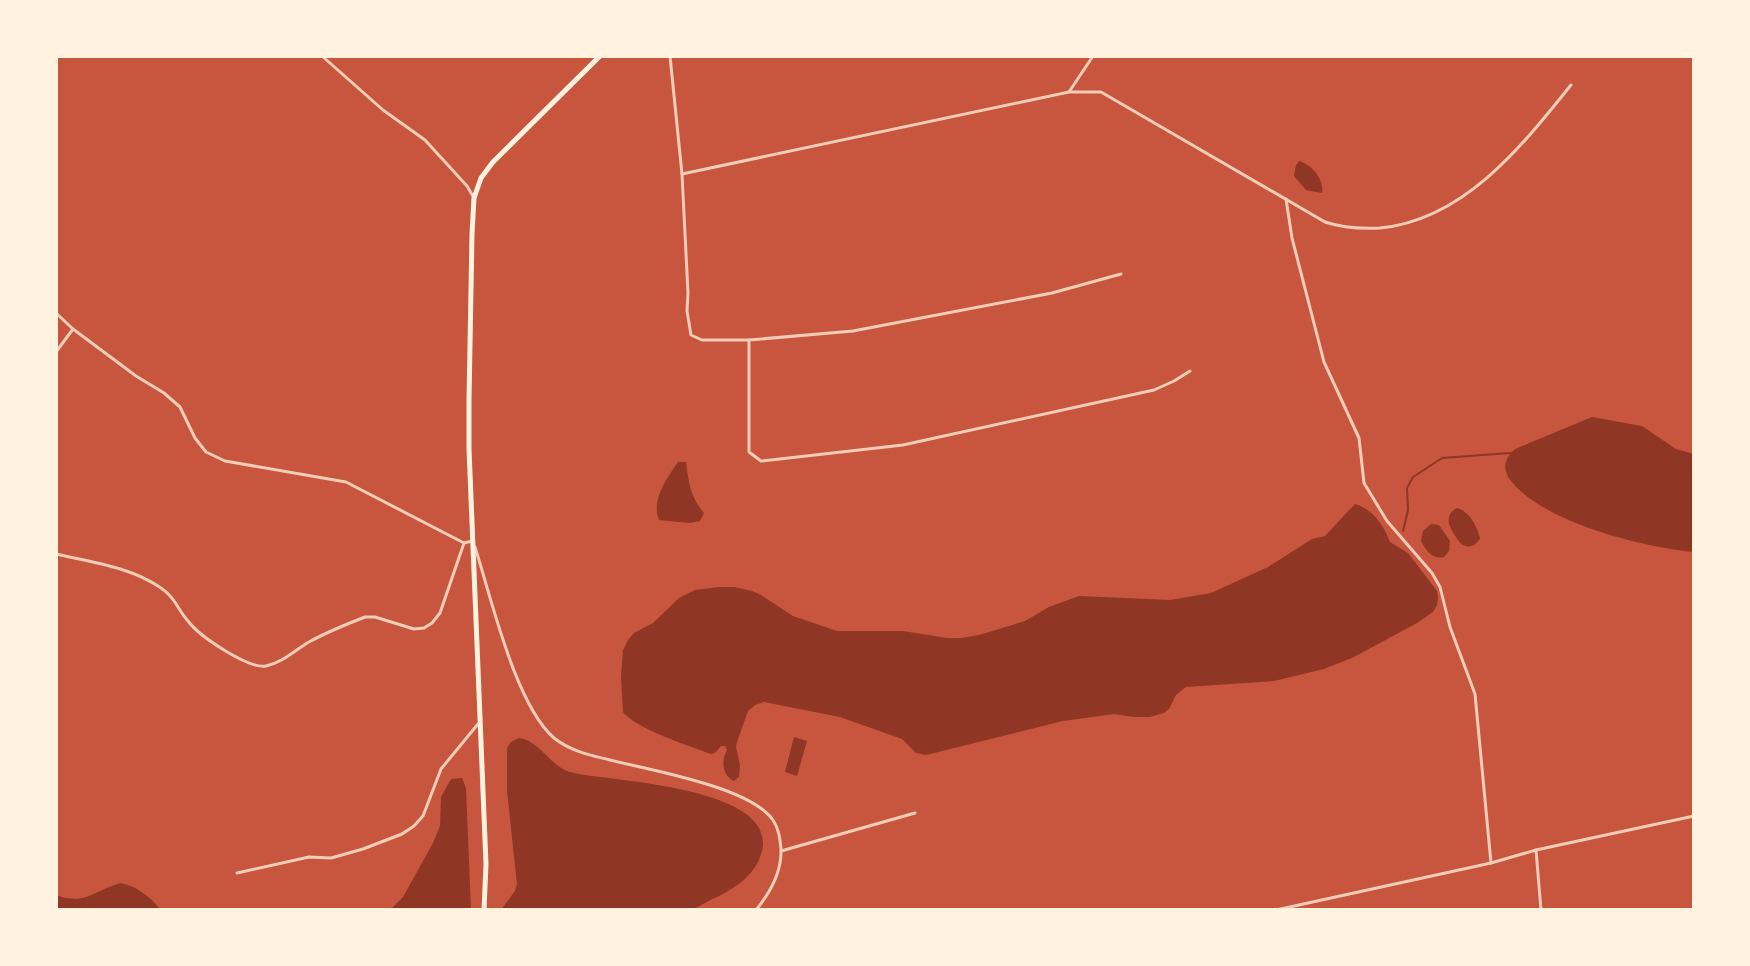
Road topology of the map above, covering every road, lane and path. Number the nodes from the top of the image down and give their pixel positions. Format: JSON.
{"nodes":[{"id":1,"x":322,"y":56,"type":"edge"},
{"id":2,"x":600,"y":56,"type":"edge"},
{"id":3,"x":670,"y":56,"type":"edge"},
{"id":4,"x":1093,"y":56,"type":"edge"},
{"id":5,"x":1571,"y":85,"type":"dead end"},
{"id":6,"x":1069,"y":92,"type":"junction"},
{"id":7,"x":682,"y":174,"type":"junction"},
{"id":8,"x":474,"y":198,"type":"junction"},
{"id":9,"x":1286,"y":199,"type":"junction"},
{"id":10,"x":1121,"y":274,"type":"dead end"},
{"id":11,"x":56,"y":313,"type":"edge"},
{"id":12,"x":73,"y":329,"type":"junction"},
{"id":13,"x":749,"y":340,"type":"junction"},
{"id":14,"x":56,"y":352,"type":"edge"},
{"id":15,"x":1190,"y":371,"type":"dead end"},
{"id":16,"x":473,"y":541,"type":"junction"},
{"id":17,"x":464,"y":543,"type":"junction"},
{"id":18,"x":56,"y":554,"type":"edge"},
{"id":19,"x":481,"y":721,"type":"junction"},
{"id":20,"x":915,"y":813,"type":"dead end"},
{"id":21,"x":1694,"y":816,"type":"edge"},
{"id":22,"x":1536,"y":850,"type":"junction"},
{"id":23,"x":781,"y":851,"type":"junction"},
{"id":24,"x":1491,"y":863,"type":"junction"},
{"id":25,"x":237,"y":873,"type":"dead end"},
{"id":26,"x":484,"y":910,"type":"edge"},
{"id":27,"x":756,"y":910,"type":"edge"},
{"id":28,"x":1276,"y":910,"type":"edge"},
{"id":29,"x":1541,"y":910,"type":"edge"}],
"edges":[{"from":1,"to":8,"type":"street"},
{"from":2,"to":8,"type":"main road"},
{"from":3,"to":7,"type":"street"},
{"from":4,"to":6,"type":"street"},
{"from":5,"to":9,"type":"street"},
{"from":6,"to":7,"type":"street"},
{"from":6,"to":9,"type":"street"},
{"from":7,"to":13,"type":"street"},
{"from":8,"to":16,"type":"main road"},
{"from":9,"to":24,"type":"street"},
{"from":10,"to":13,"type":"street"},
{"from":11,"to":12,"type":"street"},
{"from":12,"to":14,"type":"street"},
{"from":12,"to":17,"type":"street"},
{"from":13,"to":15,"type":"street"},
{"from":16,"to":17,"type":"street"},
{"from":16,"to":19,"type":"main road"},
{"from":16,"to":23,"type":"street"},
{"from":17,"to":18,"type":"street"},
{"from":19,"to":25,"type":"street"},
{"from":19,"to":26,"type":"main road"},
{"from":20,"to":23,"type":"street"},
{"from":21,"to":22,"type":"street"},
{"from":22,"to":24,"type":"street"},
{"from":22,"to":29,"type":"street"},
{"from":23,"to":27,"type":"street"},
{"from":24,"to":28,"type":"street"}]}
